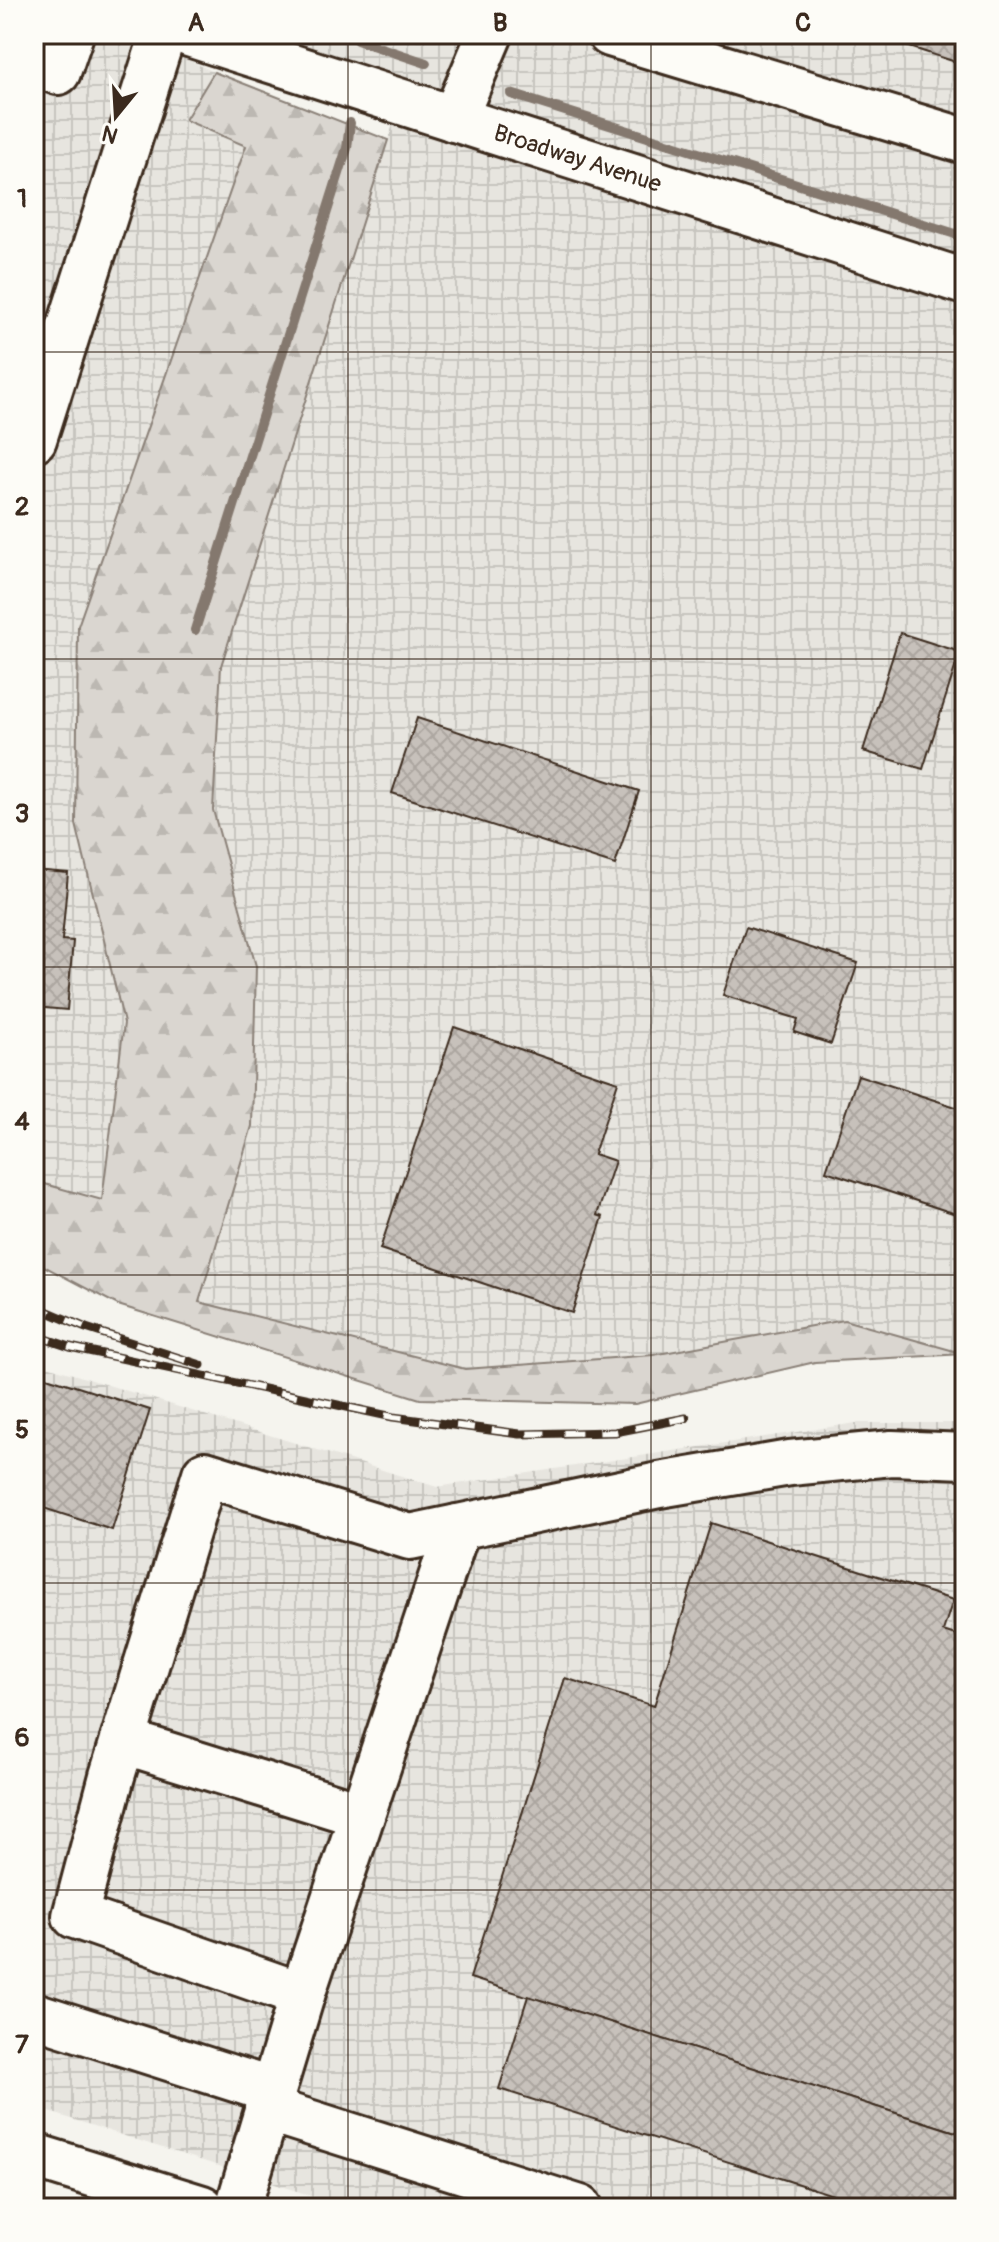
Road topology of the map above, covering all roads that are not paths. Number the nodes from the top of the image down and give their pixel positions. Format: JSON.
{"nodes":[{"id":1,"x":71,"y":34,"type":"edge"},
{"id":2,"x":163,"y":34,"type":"edge"},
{"id":3,"x":189,"y":34,"type":"edge"},
{"id":4,"x":490,"y":34,"type":"edge"},
{"id":5,"x":610,"y":34,"type":"edge"},
{"id":6,"x":263,"y":45,"type":"edge"},
{"id":7,"x":34,"y":64,"type":"edge"},
{"id":8,"x":454,"y":119,"type":"junction"},
{"id":9,"x":965,"y":141,"type":"edge"},
{"id":10,"x":965,"y":282,"type":"edge"},
{"id":11,"x":34,"y":439,"type":"edge"},
{"id":12,"x":965,"y":1456,"type":"edge"},
{"id":13,"x":458,"y":1527,"type":"junction"},
{"id":14,"x":123,"y":1741,"type":"junction"},
{"id":15,"x":362,"y":1815,"type":"junction"},
{"id":16,"x":302,"y":1995,"type":"junction"},
{"id":17,"x":34,"y":2015,"type":"edge"},
{"id":18,"x":270,"y":2100,"type":"junction"},
{"id":19,"x":34,"y":2156,"type":"edge"},
{"id":20,"x":202,"y":2208,"type":"edge"},
{"id":21,"x":238,"y":2208,"type":"edge"},
{"id":22,"x":580,"y":2208,"type":"edge"}],
"edges":[{"from":1,"to":7,"type":"street"},
{"from":2,"to":11,"type":"street"},
{"from":3,"to":6,"type":"street","name":"Broadway Avenue"},
{"from":4,"to":8,"type":"street"},
{"from":5,"to":9,"type":"street"},
{"from":6,"to":8,"type":"street","name":"Broadway Avenue"},
{"from":8,"to":10,"type":"street","name":"Broadway Avenue"},
{"from":12,"to":13,"type":"street"},
{"from":13,"to":14,"type":"street"},
{"from":13,"to":15,"type":"street"},
{"from":14,"to":15,"type":"street"},
{"from":14,"to":16,"type":"street"},
{"from":15,"to":16,"type":"street"},
{"from":16,"to":18,"type":"street"},
{"from":17,"to":18,"type":"street"},
{"from":18,"to":21,"type":"street"},
{"from":18,"to":22,"type":"street"},
{"from":19,"to":20,"type":"street"}]}
